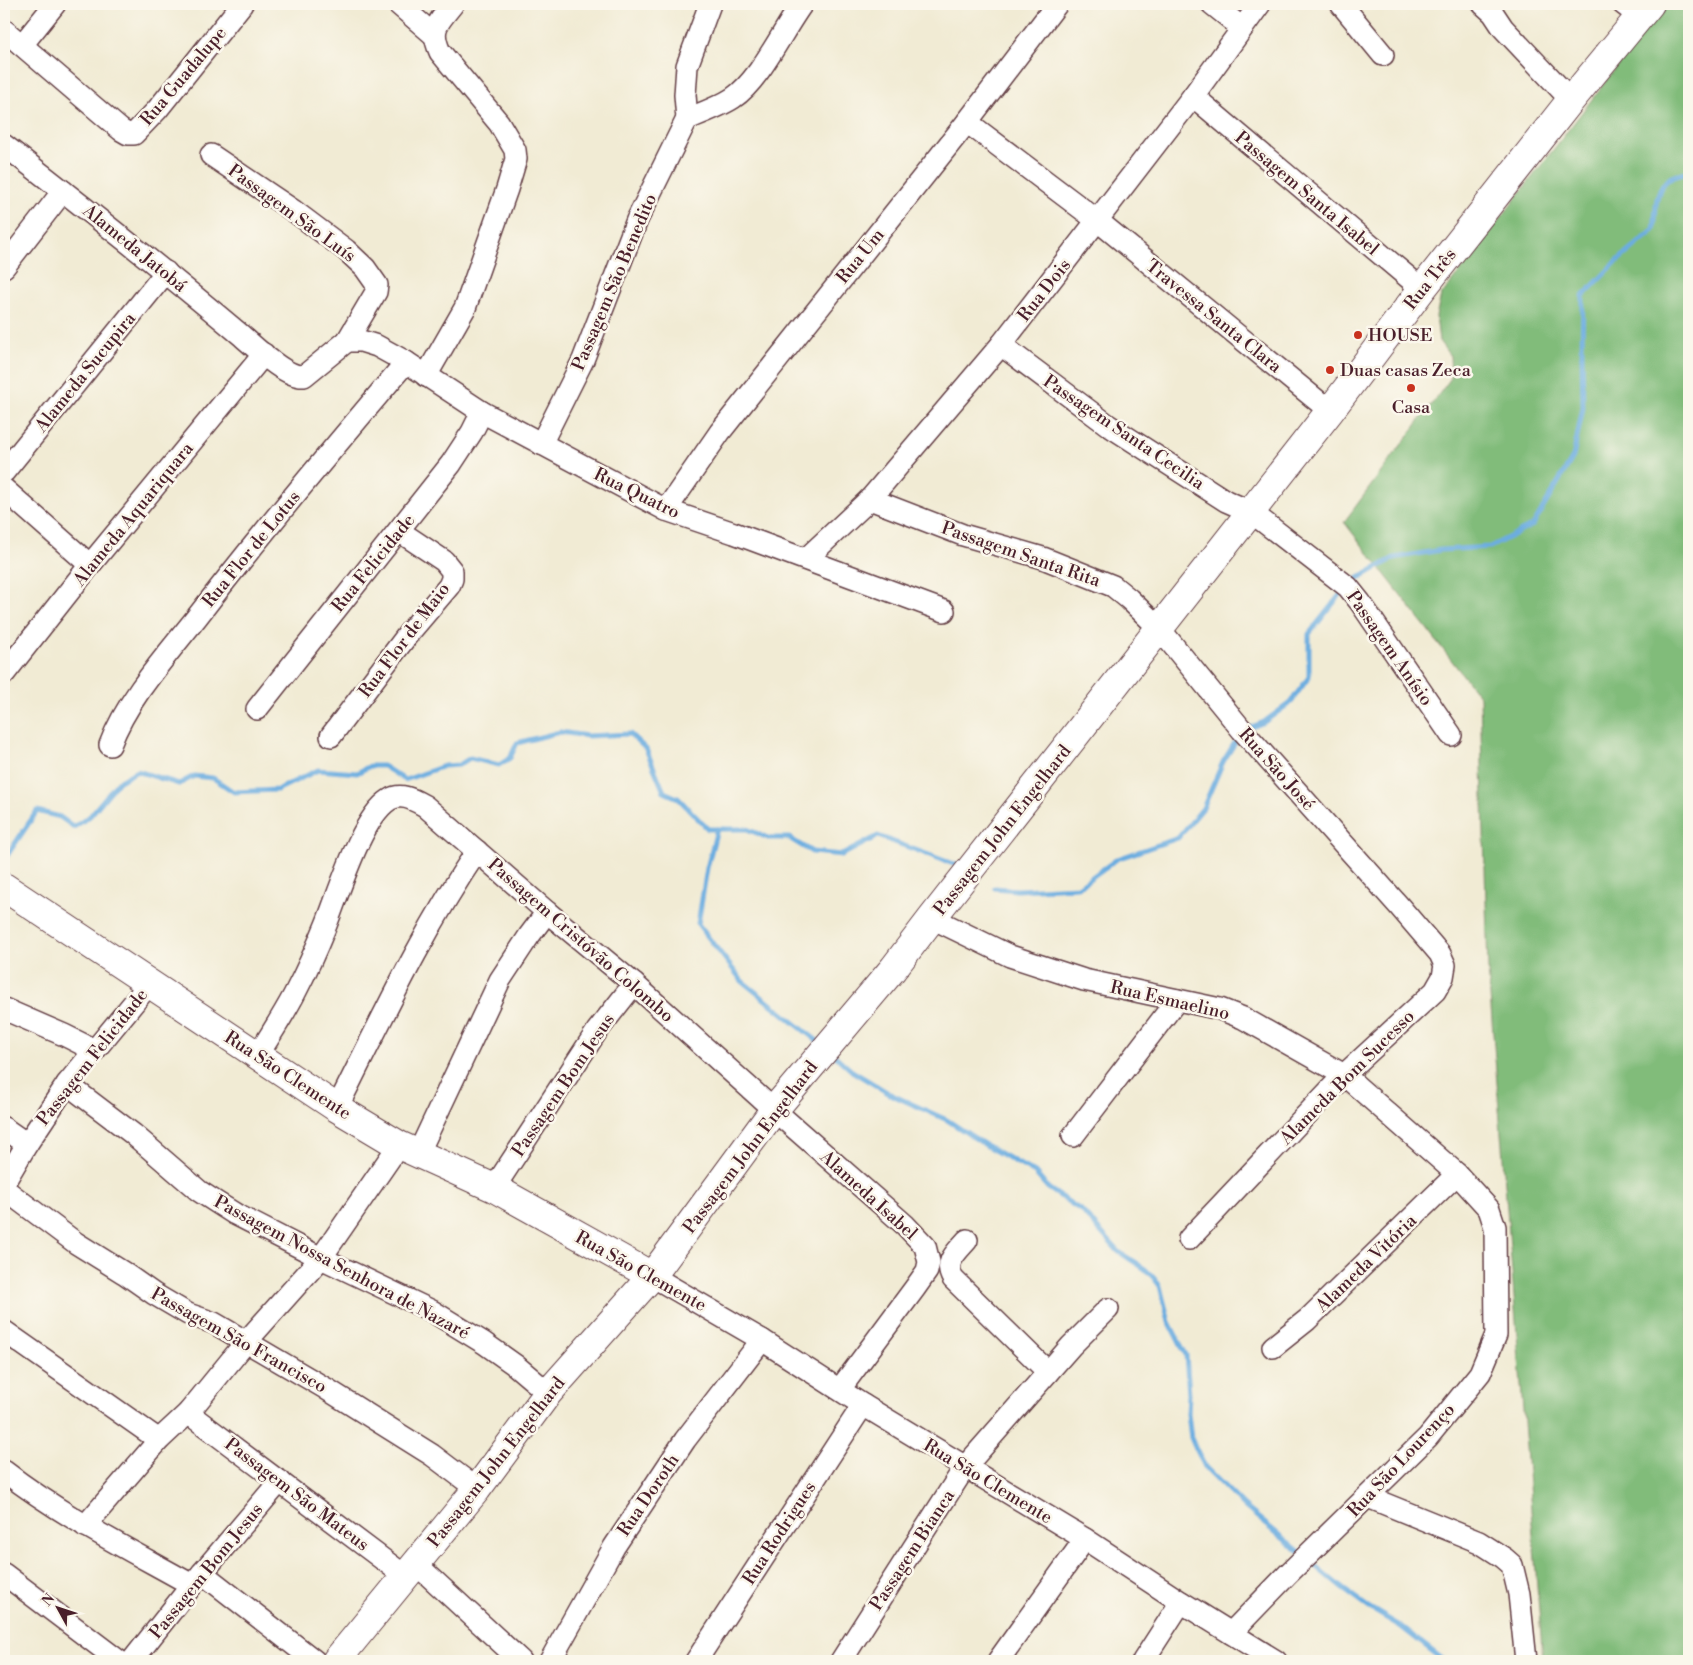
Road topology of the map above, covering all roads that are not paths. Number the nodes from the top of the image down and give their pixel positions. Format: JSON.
{"nodes":[{"id":1,"x":55,"y":4,"type":"edge"},
{"id":2,"x":242,"y":4,"type":"edge"},
{"id":3,"x":398,"y":4,"type":"edge"},
{"id":4,"x":453,"y":4,"type":"edge"},
{"id":5,"x":710,"y":4,"type":"edge"},
{"id":6,"x":802,"y":4,"type":"edge"},
{"id":7,"x":1057,"y":4,"type":"edge"},
{"id":8,"x":1212,"y":4,"type":"edge"},
{"id":9,"x":1260,"y":4,"type":"edge"},
{"id":10,"x":1341,"y":4,"type":"edge"},
{"id":11,"x":1493,"y":7,"type":"edge"},
{"id":12,"x":1637,"y":8,"type":"edge"},
{"id":13,"x":1242,"y":28,"type":"junction"},
{"id":14,"x":4,"y":30,"type":"edge"},
{"id":15,"x":434,"y":35,"type":"junction"},
{"id":16,"x":22,"y":45,"type":"junction"},
{"id":17,"x":1383,"y":55,"type":"dead end"},
{"id":18,"x":1193,"y":96,"type":"junction"},
{"id":19,"x":1570,"y":100,"type":"junction"},
{"id":20,"x":687,"y":119,"type":"junction"},
{"id":21,"x":967,"y":122,"type":"junction"},
{"id":22,"x":4,"y":145,"type":"edge"},
{"id":23,"x":211,"y":155,"type":"dead end"},
{"id":24,"x":63,"y":191,"type":"junction"},
{"id":25,"x":1098,"y":221,"type":"junction"},
{"id":26,"x":4,"y":267,"type":"edge"},
{"id":27,"x":166,"y":272,"type":"junction"},
{"id":28,"x":1422,"y":289,"type":"junction"},
{"id":29,"x":347,"y":341,"type":"junction"},
{"id":30,"x":1001,"y":345,"type":"junction"},
{"id":31,"x":264,"y":354,"type":"junction"},
{"id":32,"x":406,"y":362,"type":"junction"},
{"id":33,"x":426,"y":376,"type":"junction"},
{"id":34,"x":1330,"y":411,"type":"junction"},
{"id":35,"x":482,"y":412,"type":"junction"},
{"id":36,"x":541,"y":444,"type":"junction"},
{"id":37,"x":4,"y":472,"type":"edge"},
{"id":38,"x":4,"y":488,"type":"edge"},
{"id":39,"x":870,"y":499,"type":"junction"},
{"id":40,"x":666,"y":510,"type":"junction"},
{"id":41,"x":1251,"y":512,"type":"junction"},
{"id":42,"x":399,"y":531,"type":"junction"},
{"id":43,"x":806,"y":559,"type":"junction"},
{"id":44,"x":90,"y":565,"type":"junction"},
{"id":45,"x":944,"y":611,"type":"dead end"},
{"id":46,"x":1159,"y":628,"type":"junction"},
{"id":47,"x":4,"y":674,"type":"edge"},
{"id":48,"x":257,"y":709,"type":"dead end"},
{"id":49,"x":1451,"y":735,"type":"dead end"},
{"id":50,"x":331,"y":736,"type":"dead end"},
{"id":51,"x":110,"y":746,"type":"dead end"},
{"id":52,"x":477,"y":851,"type":"junction"},
{"id":53,"x":4,"y":887,"type":"edge"},
{"id":54,"x":1399,"y":906,"type":"joint"},
{"id":55,"x":547,"y":912,"type":"junction"},
{"id":56,"x":932,"y":918,"type":"junction"},
{"id":57,"x":150,"y":983,"type":"junction"},
{"id":58,"x":634,"y":984,"type":"junction"},
{"id":59,"x":1177,"y":1000,"type":"junction"},
{"id":60,"x":4,"y":1009,"type":"edge"},
{"id":61,"x":94,"y":1050,"type":"junction"},
{"id":62,"x":257,"y":1057,"type":"junction"},
{"id":63,"x":1344,"y":1075,"type":"junction"},
{"id":64,"x":67,"y":1084,"type":"junction"},
{"id":65,"x":337,"y":1108,"type":"junction"},
{"id":66,"x":774,"y":1110,"type":"junction"},
{"id":67,"x":4,"y":1128,"type":"edge"},
{"id":68,"x":1073,"y":1136,"type":"dead end"},
{"id":69,"x":27,"y":1144,"type":"junction"},
{"id":70,"x":409,"y":1150,"type":"junction"},
{"id":71,"x":1457,"y":1174,"type":"junction"},
{"id":72,"x":4,"y":1183,"type":"edge"},
{"id":73,"x":494,"y":1188,"type":"junction"},
{"id":74,"x":4,"y":1189,"type":"edge"},
{"id":75,"x":1189,"y":1239,"type":"dead end"},
{"id":76,"x":968,"y":1240,"type":"dead end"},
{"id":77,"x":322,"y":1258,"type":"junction"},
{"id":78,"x":652,"y":1276,"type":"junction"},
{"id":79,"x":1108,"y":1308,"type":"dead end"},
{"id":80,"x":4,"y":1331,"type":"edge"},
{"id":81,"x":762,"y":1340,"type":"junction"},
{"id":82,"x":246,"y":1342,"type":"junction"},
{"id":83,"x":1272,"y":1347,"type":"dead end"},
{"id":84,"x":1048,"y":1372,"type":"junction"},
{"id":85,"x":840,"y":1389,"type":"junction"},
{"id":86,"x":548,"y":1393,"type":"junction"},
{"id":87,"x":863,"y":1405,"type":"junction"},
{"id":88,"x":188,"y":1413,"type":"junction"},
{"id":89,"x":159,"y":1440,"type":"junction"},
{"id":90,"x":965,"y":1467,"type":"junction"},
{"id":91,"x":4,"y":1472,"type":"edge"},
{"id":92,"x":280,"y":1481,"type":"junction"},
{"id":93,"x":477,"y":1489,"type":"junction"},
{"id":94,"x":1368,"y":1497,"type":"junction"},
{"id":95,"x":85,"y":1526,"type":"junction"},
{"id":96,"x":1084,"y":1539,"type":"junction"},
{"id":97,"x":411,"y":1570,"type":"junction"},
{"id":98,"x":4,"y":1574,"type":"edge"},
{"id":99,"x":197,"y":1579,"type":"junction"},
{"id":100,"x":1181,"y":1602,"type":"junction"},
{"id":101,"x":1231,"y":1633,"type":"junction"},
{"id":102,"x":119,"y":1661,"type":"edge"},
{"id":103,"x":132,"y":1661,"type":"edge"},
{"id":104,"x":316,"y":1661,"type":"edge"},
{"id":105,"x":336,"y":1661,"type":"edge"},
{"id":106,"x":521,"y":1661,"type":"edge"},
{"id":107,"x":550,"y":1661,"type":"edge"},
{"id":108,"x":696,"y":1661,"type":"edge"},
{"id":109,"x":841,"y":1661,"type":"edge"},
{"id":110,"x":998,"y":1661,"type":"edge"},
{"id":111,"x":1143,"y":1661,"type":"edge"},
{"id":112,"x":1276,"y":1661,"type":"edge"},
{"id":113,"x":1526,"y":1661,"type":"edge"}],
"edges":[{"from":1,"to":16,"type":"street"},
{"from":2,"to":16,"type":"street","name":"Rua Guadalupe"},
{"from":3,"to":15,"type":"street"},
{"from":4,"to":15,"type":"street"},
{"from":5,"to":20,"type":"street"},
{"from":6,"to":20,"type":"street"},
{"from":7,"to":21,"type":"street","name":"Rua Um"},
{"from":8,"to":13,"type":"street"},
{"from":9,"to":13,"type":"street","name":"Rua Dois"},
{"from":10,"to":17,"type":"street"},
{"from":11,"to":19,"type":"street"},
{"from":12,"to":19,"type":"main road","name":"Rua Três"},
{"from":13,"to":18,"type":"street","name":"Rua Dois"},
{"from":14,"to":16,"type":"street","name":"Rua Guadalupe"},
{"from":15,"to":33,"type":"street"},
{"from":18,"to":25,"type":"street","name":"Rua Dois"},
{"from":18,"to":28,"type":"street","name":"Passagem Santa Isabel"},
{"from":19,"to":28,"type":"main road","name":"Rua Três"},
{"from":20,"to":36,"type":"street","name":"Passagem São Benedito"},
{"from":21,"to":25,"type":"street","name":"Travessa Santa Clara"},
{"from":21,"to":40,"type":"street","name":"Rua Um"},
{"from":22,"to":24,"type":"street","name":"Alameda Jatobá"},
{"from":23,"to":29,"type":"street","name":"Passagem São Luís"},
{"from":24,"to":26,"type":"street"},
{"from":24,"to":27,"type":"street","name":"Alameda Jatobá"},
{"from":25,"to":30,"type":"street","name":"Rua Dois"},
{"from":25,"to":34,"type":"street","name":"Travessa Santa Clara"},
{"from":27,"to":31,"type":"street","name":"Alameda Jatobá"},
{"from":27,"to":37,"type":"street","name":"Alameda Sucupira"},
{"from":28,"to":34,"type":"main road","name":"Rua Três"},
{"from":29,"to":31,"type":"street","name":"Passagem São Luís"},
{"from":29,"to":32,"type":"street","name":"Rua Quatro"},
{"from":30,"to":39,"type":"street","name":"Rua Dois"},
{"from":30,"to":41,"type":"street","name":"Passagem Santa Cecilia"},
{"from":31,"to":44,"type":"street","name":"Alameda Aquariquara"},
{"from":32,"to":33,"type":"street","name":"Rua Quatro"},
{"from":32,"to":51,"type":"street","name":"Rua Flor de Lotus"},
{"from":33,"to":35,"type":"street","name":"Rua Quatro"},
{"from":34,"to":41,"type":"main road","name":"Rua Três"},
{"from":35,"to":36,"type":"street","name":"Rua Quatro"},
{"from":35,"to":42,"type":"street","name":"Rua Felicidade"},
{"from":36,"to":40,"type":"street","name":"Rua Quatro"},
{"from":38,"to":44,"type":"street"},
{"from":39,"to":43,"type":"street","name":"Rua Dois"},
{"from":39,"to":46,"type":"street","name":"Passagem Santa Rita"},
{"from":40,"to":43,"type":"street","name":"Rua Quatro"},
{"from":41,"to":46,"type":"main road","name":"Rua Três"},
{"from":41,"to":49,"type":"street","name":"Passagem Anísio"},
{"from":42,"to":48,"type":"street","name":"Rua Felicidade"},
{"from":42,"to":50,"type":"street","name":"Rua Flor de Maio"},
{"from":43,"to":45,"type":"street","name":"Rua Quatro"},
{"from":44,"to":47,"type":"street","name":"Alameda Aquariquara"},
{"from":46,"to":54,"type":"street","name":"Rua São José"},
{"from":46,"to":56,"type":"main road","name":"Passagem John Engelhard"},
{"from":52,"to":55,"type":"street","name":"Passagem Cristóvão Colombo"},
{"from":52,"to":62,"type":"street","name":"Passagem Cristóvão Colombo"},
{"from":52,"to":65,"type":"street"},
{"from":53,"to":57,"type":"main road","name":"Rua São Clemente"},
{"from":54,"to":63,"type":"street","name":"Alameda Bom Sucesso"},
{"from":55,"to":58,"type":"street","name":"Passagem Cristóvão Colombo"},
{"from":55,"to":70,"type":"street"},
{"from":56,"to":59,"type":"street","name":"Rua Esmaelino"},
{"from":56,"to":66,"type":"main road","name":"Passagem John Engelhard"},
{"from":57,"to":61,"type":"street","name":"Passagem Felicidade"},
{"from":57,"to":62,"type":"main road","name":"Rua São Clemente"},
{"from":58,"to":66,"type":"street","name":"Passagem Cristóvão Colombo"},
{"from":58,"to":73,"type":"street","name":"Passagem Bom Jesus"},
{"from":59,"to":63,"type":"street","name":"Rua Esmaelino"},
{"from":59,"to":68,"type":"street"},
{"from":60,"to":61,"type":"street"},
{"from":61,"to":64,"type":"street","name":"Passagem Felicidade"},
{"from":62,"to":65,"type":"main road","name":"Rua São Clemente"},
{"from":63,"to":71,"type":"street","name":"Rua Esmaelino"},
{"from":63,"to":75,"type":"street","name":"Alameda Bom Sucesso"},
{"from":64,"to":69,"type":"street","name":"Passagem Felicidade"},
{"from":64,"to":77,"type":"street","name":"Passagem Nossa Senhora de Nazaré"},
{"from":65,"to":70,"type":"main road","name":"Rua São Clemente"},
{"from":66,"to":78,"type":"main road","name":"Passagem John Engelhard"},
{"from":66,"to":85,"type":"street","name":"Alameda Isabel"},
{"from":67,"to":69,"type":"street"},
{"from":69,"to":72,"type":"street","name":"Passagem Felicidade"},
{"from":70,"to":73,"type":"main road","name":"Rua São Clemente"},
{"from":70,"to":77,"type":"street"},
{"from":71,"to":83,"type":"street","name":"Alameda Vitória"},
{"from":71,"to":94,"type":"street","name":"Rua São Lourenço"},
{"from":73,"to":78,"type":"main road","name":"Rua São Clemente"},
{"from":74,"to":82,"type":"street","name":"Passagem São Francisco"},
{"from":76,"to":84,"type":"street"},
{"from":77,"to":82,"type":"street"},
{"from":77,"to":86,"type":"street","name":"Passagem Nossa Senhora de Nazaré"},
{"from":78,"to":81,"type":"street","name":"Rua São Clemente"},
{"from":78,"to":86,"type":"main road","name":"Passagem John Engelhard"},
{"from":79,"to":84,"type":"street","name":"Passagem Bianca"},
{"from":80,"to":89,"type":"street"},
{"from":81,"to":85,"type":"street","name":"Rua São Clemente"},
{"from":81,"to":107,"type":"street","name":"Rua Doroth"},
{"from":82,"to":88,"type":"street"},
{"from":82,"to":93,"type":"street","name":"Passagem São Francisco"},
{"from":84,"to":90,"type":"street","name":"Passagem Bianca"},
{"from":85,"to":87,"type":"street","name":"Rua São Clemente"},
{"from":86,"to":93,"type":"main road","name":"Passagem John Engelhard"},
{"from":87,"to":90,"type":"street","name":"Rua São Clemente"},
{"from":87,"to":108,"type":"street","name":"Rua Rodrigues"},
{"from":88,"to":89,"type":"street"},
{"from":88,"to":92,"type":"street","name":"Passagem São Mateus"},
{"from":89,"to":95,"type":"street"},
{"from":90,"to":96,"type":"street","name":"Rua São Clemente"},
{"from":90,"to":109,"type":"street","name":"Passagem Bianca"},
{"from":91,"to":95,"type":"street"},
{"from":92,"to":97,"type":"street","name":"Passagem São Mateus"},
{"from":92,"to":99,"type":"street","name":"Passagem Bom Jesus"},
{"from":93,"to":97,"type":"main road","name":"Passagem John Engelhard"},
{"from":94,"to":101,"type":"street","name":"Rua São Lourenço"},
{"from":94,"to":113,"type":"street"},
{"from":95,"to":99,"type":"street"},
{"from":96,"to":100,"type":"street","name":"Rua São Clemente"},
{"from":96,"to":110,"type":"street"},
{"from":97,"to":105,"type":"main road","name":"Passagem John Engelhard"},
{"from":97,"to":106,"type":"street","name":"Passagem São Mateus"},
{"from":98,"to":102,"type":"street"},
{"from":99,"to":103,"type":"street","name":"Passagem Bom Jesus"},
{"from":99,"to":104,"type":"street"},
{"from":100,"to":101,"type":"street","name":"Rua São Clemente"},
{"from":100,"to":111,"type":"street"},
{"from":101,"to":112,"type":"street","name":"Rua São Clemente"}]}
